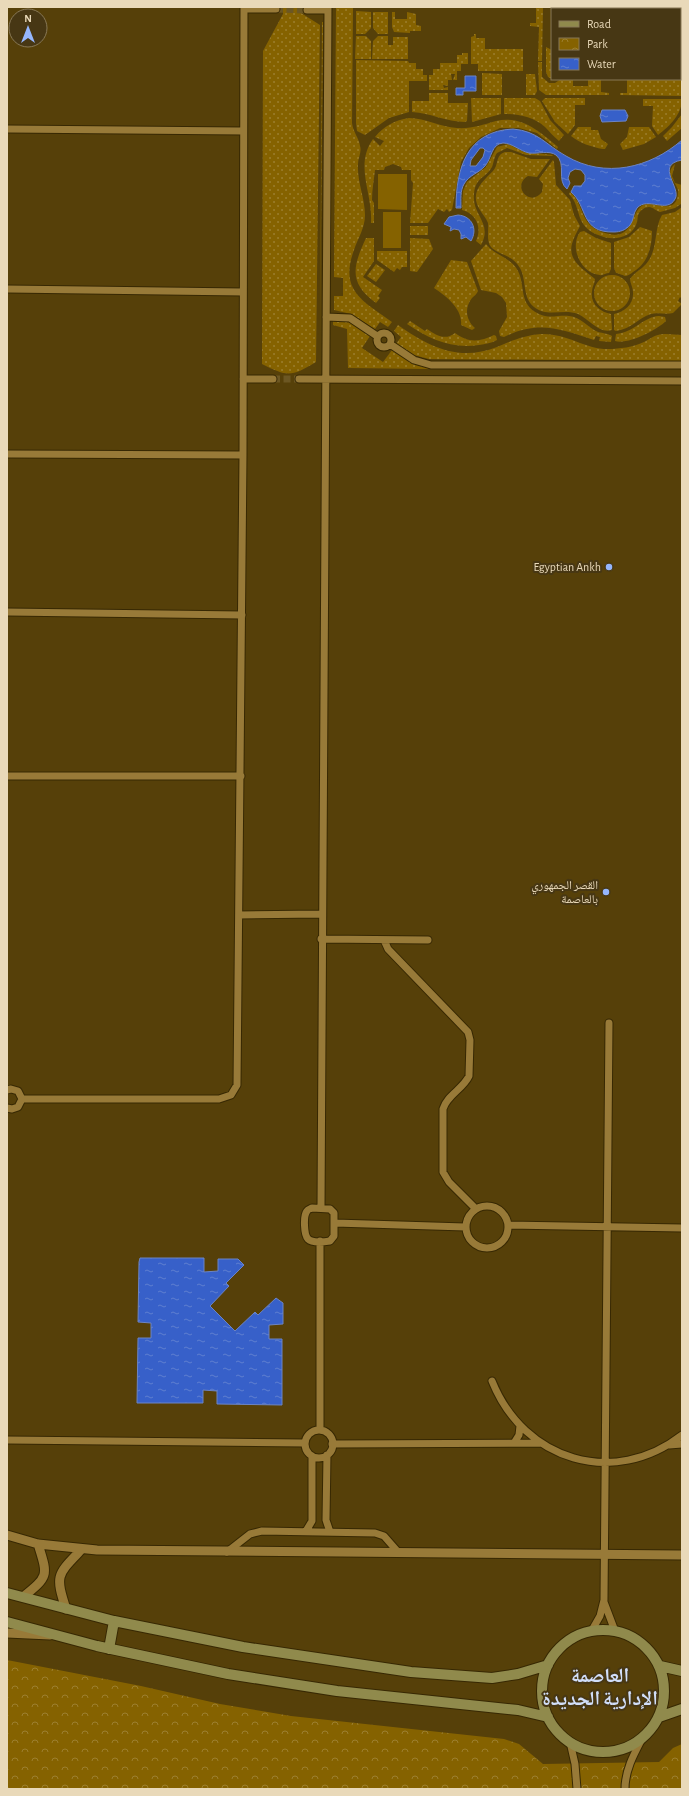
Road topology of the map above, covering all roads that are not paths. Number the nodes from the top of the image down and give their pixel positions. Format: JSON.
{"nodes":[{"id":1,"x":244,"y":8,"type":"edge"},
{"id":2,"x":328,"y":8,"type":"edge"},
{"id":3,"x":276,"y":10,"type":"dead end"},
{"id":4,"x":306,"y":10,"type":"dead end"},
{"id":5,"x":7,"y":129,"type":"edge"},
{"id":6,"x":243,"y":131,"type":"junction"},
{"id":7,"x":7,"y":289,"type":"edge"},
{"id":8,"x":243,"y":292,"type":"junction"},
{"id":9,"x":326,"y":317,"type":"junction"},
{"id":10,"x":377,"y":336,"type":"junction"},
{"id":11,"x":390,"y":344,"type":"junction"},
{"id":12,"x":682,"y":365,"type":"edge"},
{"id":13,"x":243,"y":379,"type":"junction"},
{"id":14,"x":273,"y":379,"type":"tunnel mouth"},
{"id":15,"x":299,"y":379,"type":"tunnel mouth"},
{"id":16,"x":325,"y":379,"type":"junction"},
{"id":17,"x":682,"y":381,"type":"edge"},
{"id":18,"x":7,"y":454,"type":"edge"},
{"id":19,"x":243,"y":455,"type":"junction"},
{"id":20,"x":7,"y":612,"type":"edge"},
{"id":21,"x":242,"y":615,"type":"junction"},
{"id":22,"x":7,"y":776,"type":"edge"},
{"id":23,"x":241,"y":776,"type":"junction"},
{"id":24,"x":322,"y":914,"type":"junction"},
{"id":25,"x":239,"y":916,"type":"junction"},
{"id":26,"x":321,"y":939,"type":"junction"},
{"id":27,"x":384,"y":940,"type":"junction"},
{"id":28,"x":428,"y":940,"type":"dead end"},
{"id":29,"x":609,"y":1023,"type":"dead end"},
{"id":30,"x":7,"y":1090,"type":"edge"},
{"id":31,"x":22,"y":1100,"type":"junction"},
{"id":32,"x":7,"y":1108,"type":"edge"},
{"id":33,"x":321,"y":1208,"type":"junction"},
{"id":34,"x":475,"y":1208,"type":"junction"},
{"id":35,"x":335,"y":1223,"type":"junction"},
{"id":36,"x":508,"y":1225,"type":"junction"},
{"id":37,"x":465,"y":1227,"type":"junction"},
{"id":38,"x":607,"y":1227,"type":"junction"},
{"id":39,"x":682,"y":1228,"type":"edge"},
{"id":40,"x":320,"y":1241,"type":"junction"},
{"id":41,"x":492,"y":1381,"type":"dead end"},
{"id":42,"x":520,"y":1426,"type":"junction"},
{"id":43,"x":320,"y":1430,"type":"junction"},
{"id":44,"x":682,"y":1435,"type":"edge"},
{"id":45,"x":7,"y":1440,"type":"edge"},
{"id":46,"x":305,"y":1443,"type":"junction"},
{"id":47,"x":332,"y":1444,"type":"junction"},
{"id":48,"x":514,"y":1444,"type":"junction"},
{"id":49,"x":542,"y":1444,"type":"junction"},
{"id":50,"x":682,"y":1444,"type":"edge"},
{"id":51,"x":669,"y":1445,"type":"junction"},
{"id":52,"x":327,"y":1455,"type":"junction"},
{"id":53,"x":312,"y":1456,"type":"junction"},
{"id":54,"x":605,"y":1463,"type":"junction"},
{"id":55,"x":312,"y":1467,"type":"junction"},
{"id":56,"x":326,"y":1467,"type":"junction"},
{"id":57,"x":312,"y":1508,"type":"junction"},
{"id":58,"x":326,"y":1509,"type":"junction"},
{"id":59,"x":306,"y":1531,"type":"junction"},
{"id":60,"x":330,"y":1532,"type":"junction"},
{"id":61,"x":7,"y":1535,"type":"edge"},
{"id":62,"x":38,"y":1544,"type":"junction"},
{"id":63,"x":81,"y":1550,"type":"junction"},
{"id":64,"x":227,"y":1552,"type":"junction"},
{"id":65,"x":398,"y":1552,"type":"junction"},
{"id":66,"x":605,"y":1554,"type":"junction"},
{"id":67,"x":682,"y":1555,"type":"edge"},
{"id":68,"x":7,"y":1593,"type":"edge"},
{"id":69,"x":23,"y":1597,"type":"junction"},
{"id":70,"x":604,"y":1600,"type":"junction"},
{"id":71,"x":66,"y":1609,"type":"junction"},
{"id":72,"x":114,"y":1621,"type":"junction"},
{"id":73,"x":7,"y":1622,"type":"edge"},
{"id":74,"x":592,"y":1630,"type":"junction"},
{"id":75,"x":615,"y":1630,"type":"junction"},
{"id":76,"x":7,"y":1633,"type":"edge"},
{"id":77,"x":54,"y":1635,"type":"junction"},
{"id":78,"x":109,"y":1649,"type":"junction"},
{"id":79,"x":548,"y":1665,"type":"junction"},
{"id":80,"x":660,"y":1666,"type":"junction"},
{"id":81,"x":682,"y":1671,"type":"edge"},
{"id":82,"x":682,"y":1709,"type":"edge"},
{"id":83,"x":548,"y":1717,"type":"junction"},
{"id":84,"x":659,"y":1717,"type":"junction"},
{"id":85,"x":643,"y":1737,"type":"junction"},
{"id":86,"x":570,"y":1742,"type":"junction"},
{"id":87,"x":577,"y":1789,"type":"edge"},
{"id":88,"x":625,"y":1789,"type":"edge"}],
"edges":[{"from":1,"to":3,"type":"street"},
{"from":1,"to":6,"type":"street"},
{"from":2,"to":4,"type":"street"},
{"from":2,"to":9,"type":"street"},
{"from":5,"to":6,"type":"street"},
{"from":6,"to":8,"type":"street"},
{"from":7,"to":8,"type":"street"},
{"from":8,"to":13,"type":"street"},
{"from":9,"to":10,"type":"street"},
{"from":9,"to":16,"type":"street"},
{"from":10,"to":11,"type":"street"},
{"from":10,"to":11,"type":"street"},
{"from":11,"to":12,"type":"street"},
{"from":13,"to":14,"type":"street"},
{"from":13,"to":19,"type":"street"},
{"from":15,"to":16,"type":"street"},
{"from":16,"to":17,"type":"street"},
{"from":16,"to":24,"type":"street"},
{"from":18,"to":19,"type":"street"},
{"from":19,"to":21,"type":"street"},
{"from":20,"to":21,"type":"street"},
{"from":21,"to":23,"type":"street"},
{"from":22,"to":23,"type":"street"},
{"from":23,"to":25,"type":"street"},
{"from":24,"to":25,"type":"street"},
{"from":24,"to":26,"type":"street"},
{"from":25,"to":31,"type":"street"},
{"from":26,"to":27,"type":"street"},
{"from":26,"to":33,"type":"street"},
{"from":27,"to":28,"type":"street"},
{"from":27,"to":34,"type":"street"},
{"from":29,"to":38,"type":"street"},
{"from":30,"to":31,"type":"street"},
{"from":31,"to":32,"type":"street"},
{"from":33,"to":35,"type":"street"},
{"from":33,"to":40,"type":"street"},
{"from":34,"to":36,"type":"street"},
{"from":34,"to":37,"type":"street"},
{"from":35,"to":37,"type":"street"},
{"from":35,"to":40,"type":"street"},
{"from":36,"to":37,"type":"street"},
{"from":36,"to":38,"type":"street"},
{"from":38,"to":39,"type":"street"},
{"from":38,"to":54,"type":"street"},
{"from":40,"to":43,"type":"street"},
{"from":41,"to":42,"type":"street"},
{"from":42,"to":48,"type":"street"},
{"from":42,"to":49,"type":"street"},
{"from":43,"to":46,"type":"street"},
{"from":43,"to":47,"type":"street"},
{"from":44,"to":51,"type":"street"},
{"from":45,"to":46,"type":"street"},
{"from":46,"to":53,"type":"street"},
{"from":47,"to":48,"type":"street"},
{"from":47,"to":52,"type":"street"},
{"from":48,"to":49,"type":"street"},
{"from":49,"to":54,"type":"street"},
{"from":50,"to":51,"type":"street"},
{"from":51,"to":54,"type":"street"},
{"from":52,"to":53,"type":"street"},
{"from":52,"to":56,"type":"street"},
{"from":53,"to":55,"type":"street"},
{"from":54,"to":66,"type":"street"},
{"from":55,"to":56,"type":"street"},
{"from":55,"to":57,"type":"street"},
{"from":56,"to":58,"type":"street"},
{"from":57,"to":58,"type":"street"},
{"from":57,"to":59,"type":"street"},
{"from":58,"to":60,"type":"street"},
{"from":59,"to":60,"type":"street"},
{"from":59,"to":64,"type":"street"},
{"from":60,"to":65,"type":"street"},
{"from":61,"to":62,"type":"street"},
{"from":62,"to":63,"type":"street"},
{"from":62,"to":69,"type":"street"},
{"from":63,"to":64,"type":"street"},
{"from":63,"to":71,"type":"street"},
{"from":64,"to":65,"type":"street"},
{"from":65,"to":66,"type":"street"},
{"from":66,"to":67,"type":"street"},
{"from":66,"to":70,"type":"street"},
{"from":68,"to":69,"type":"main road"},
{"from":69,"to":71,"type":"main road"},
{"from":70,"to":74,"type":"street"},
{"from":70,"to":75,"type":"street"},
{"from":71,"to":72,"type":"main road"},
{"from":72,"to":78,"type":"main road"},
{"from":72,"to":79,"type":"main road"},
{"from":73,"to":77,"type":"main road"},
{"from":74,"to":75,"type":"main road"},
{"from":74,"to":79,"type":"main road"},
{"from":75,"to":80,"type":"main road"},
{"from":76,"to":77,"type":"street"},
{"from":77,"to":78,"type":"main road"},
{"from":78,"to":83,"type":"main road"},
{"from":79,"to":83,"type":"main road"},
{"from":80,"to":81,"type":"main road"},
{"from":80,"to":84,"type":"main road"},
{"from":82,"to":84,"type":"main road"},
{"from":83,"to":86,"type":"main road"},
{"from":84,"to":85,"type":"main road"},
{"from":85,"to":86,"type":"main road"},
{"from":85,"to":88,"type":"street"},
{"from":86,"to":87,"type":"street"}]}
